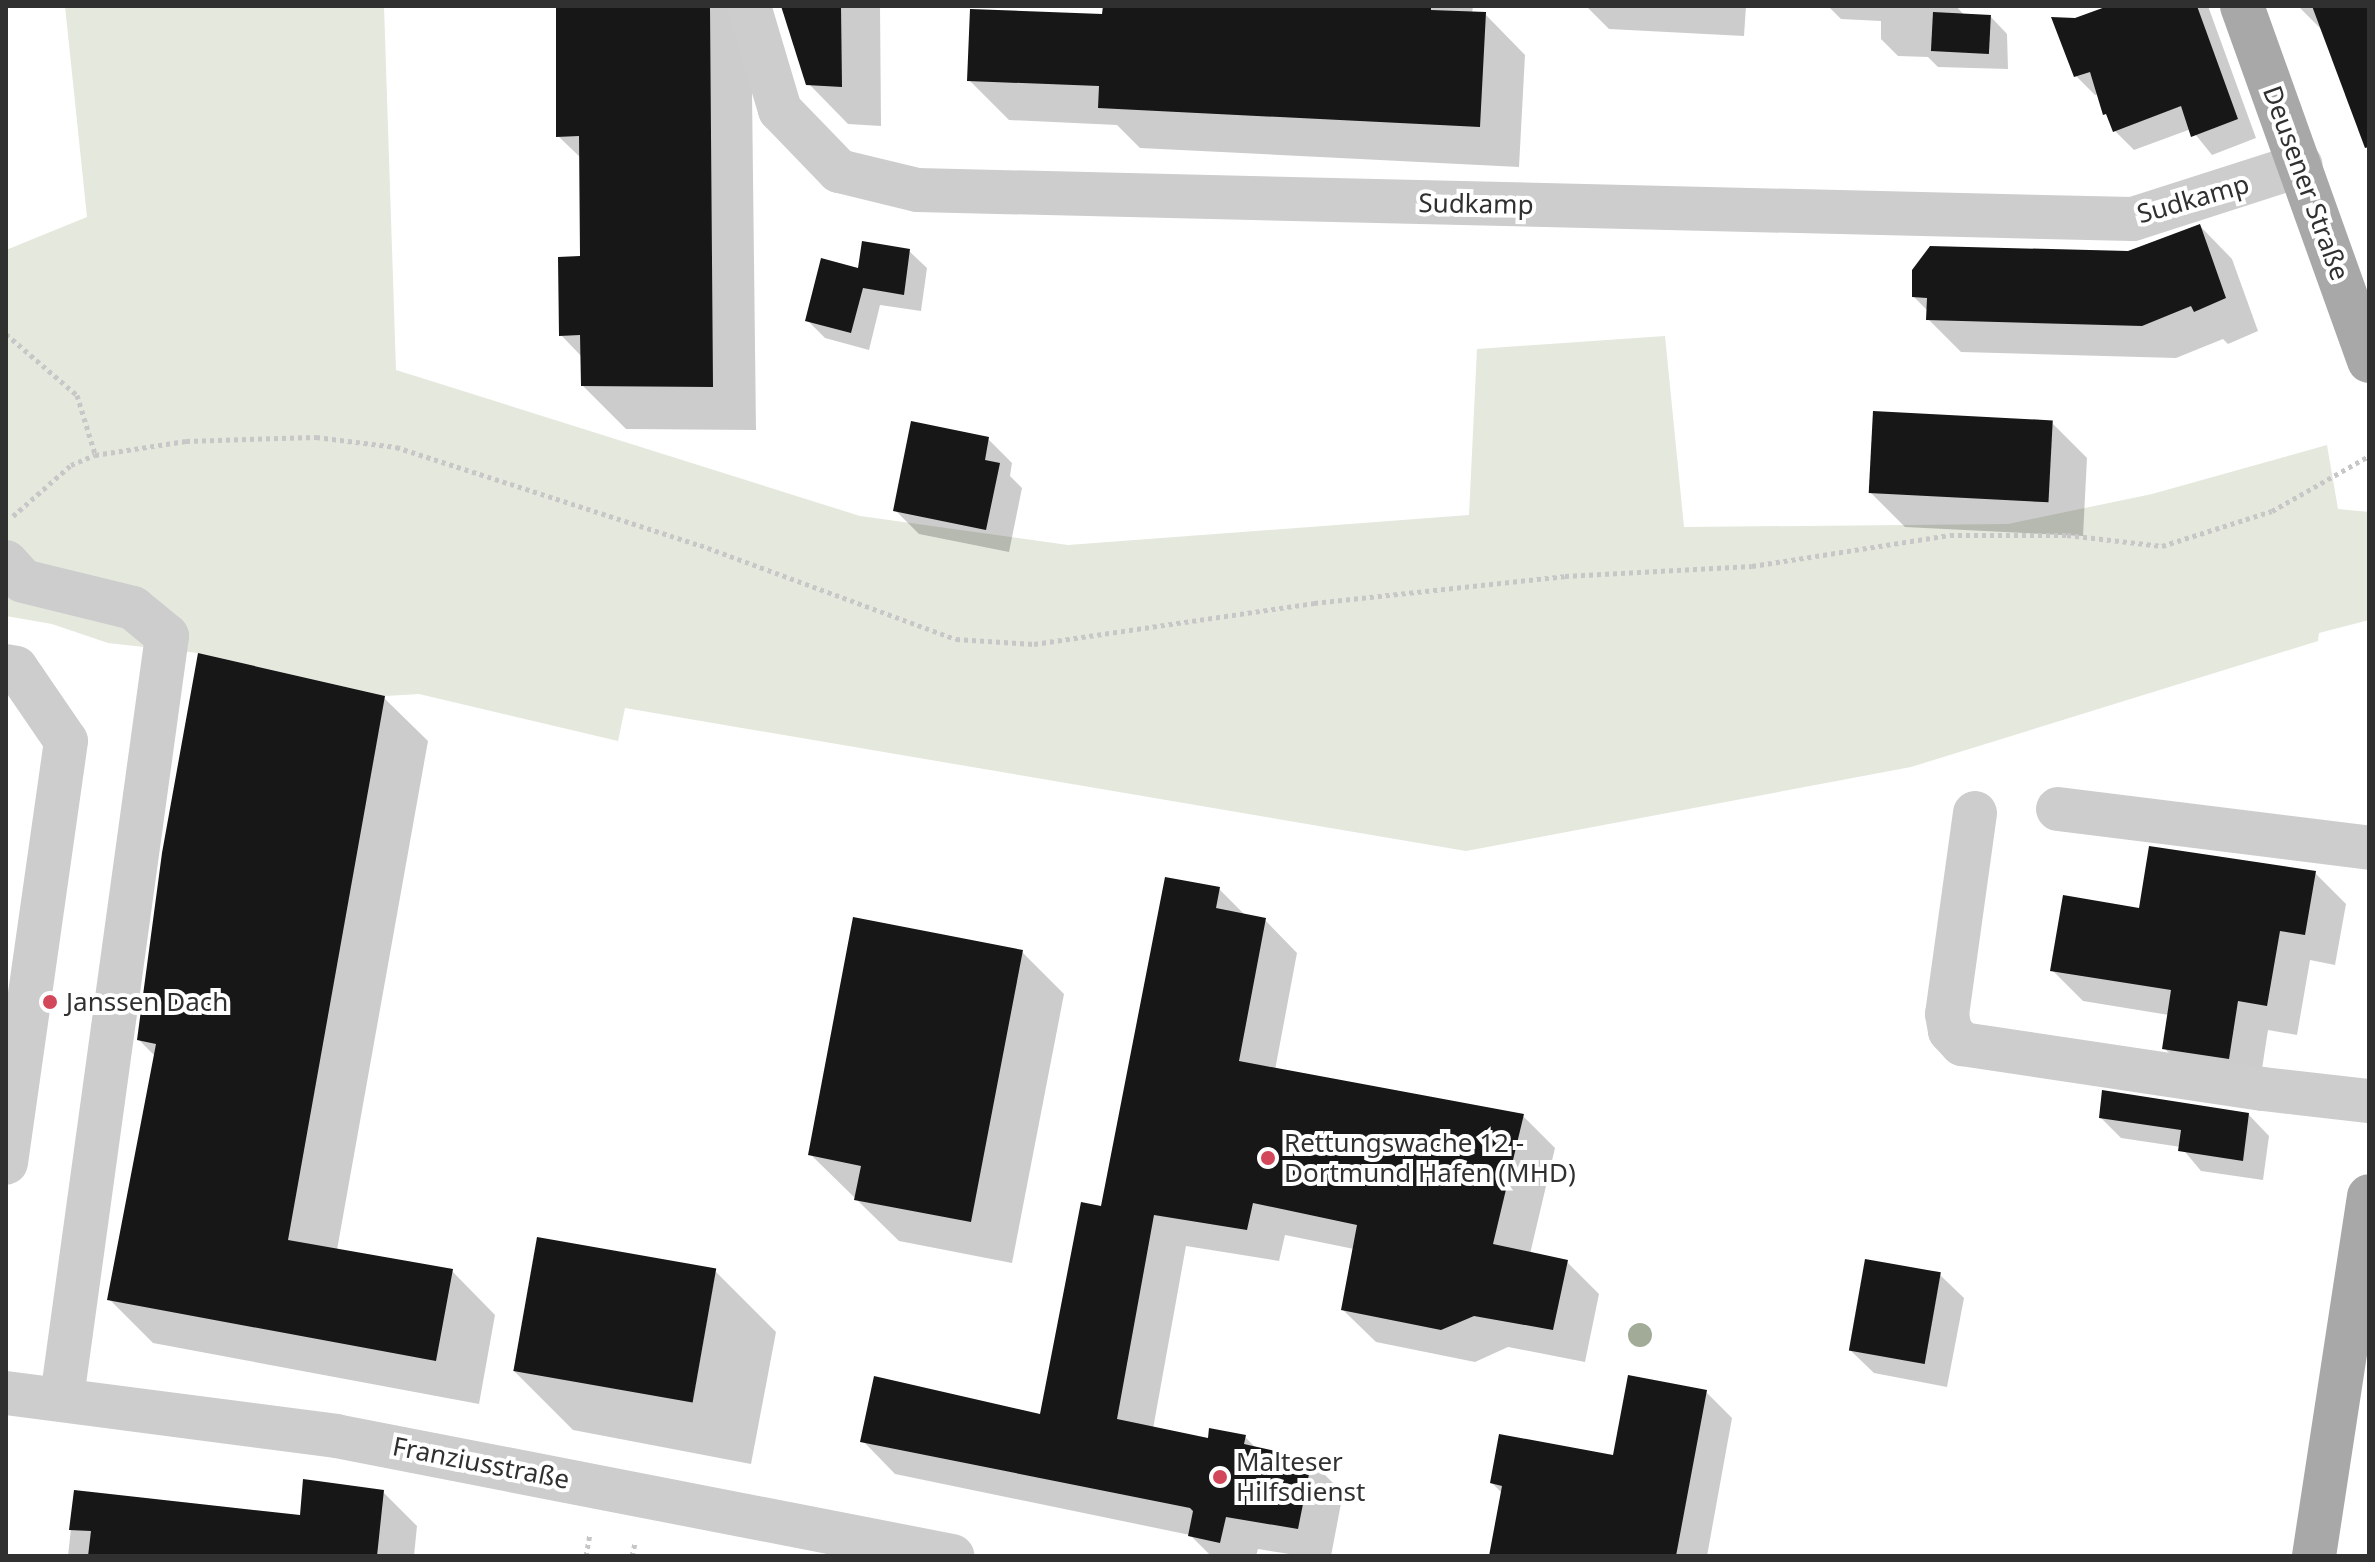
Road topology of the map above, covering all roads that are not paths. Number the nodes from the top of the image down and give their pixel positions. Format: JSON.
{"nodes":[{"id":1,"x":749,"y":6,"type":"edge"},
{"id":2,"x":2242,"y":6,"type":"edge"},
{"id":3,"x":2301,"y":165,"type":"junction"},
{"id":4,"x":2369,"y":361,"type":"edge"},
{"id":5,"x":6,"y":562,"type":"edge"},
{"id":6,"x":6,"y":666,"type":"edge"},
{"id":7,"x":2058,"y":809,"type":"dead end"},
{"id":8,"x":1975,"y":813,"type":"dead end"},
{"id":9,"x":2369,"y":848,"type":"edge"},
{"id":10,"x":2369,"y":1101,"type":"edge"},
{"id":11,"x":6,"y":1163,"type":"edge"},
{"id":12,"x":2369,"y":1196,"type":"edge"},
{"id":13,"x":6,"y":1393,"type":"edge"},
{"id":14,"x":62,"y":1398,"type":"junction"},
{"id":15,"x":952,"y":1556,"type":"edge"},
{"id":16,"x":2314,"y":1556,"type":"edge"}],
"edges":[{"from":1,"to":3,"type":"street","name":"Sudkamp"},
{"from":2,"to":3,"type":"main road","name":"Deusener Straße"},
{"from":3,"to":4,"type":"main road","name":"Deusener Straße"},
{"from":5,"to":14,"type":"street"},
{"from":6,"to":11,"type":"street"},
{"from":7,"to":9,"type":"street"},
{"from":8,"to":10,"type":"street"},
{"from":12,"to":16,"type":"main road"},
{"from":13,"to":14,"type":"street","name":"Franziusstraße"},
{"from":14,"to":15,"type":"street","name":"Franziusstraße"}]}
